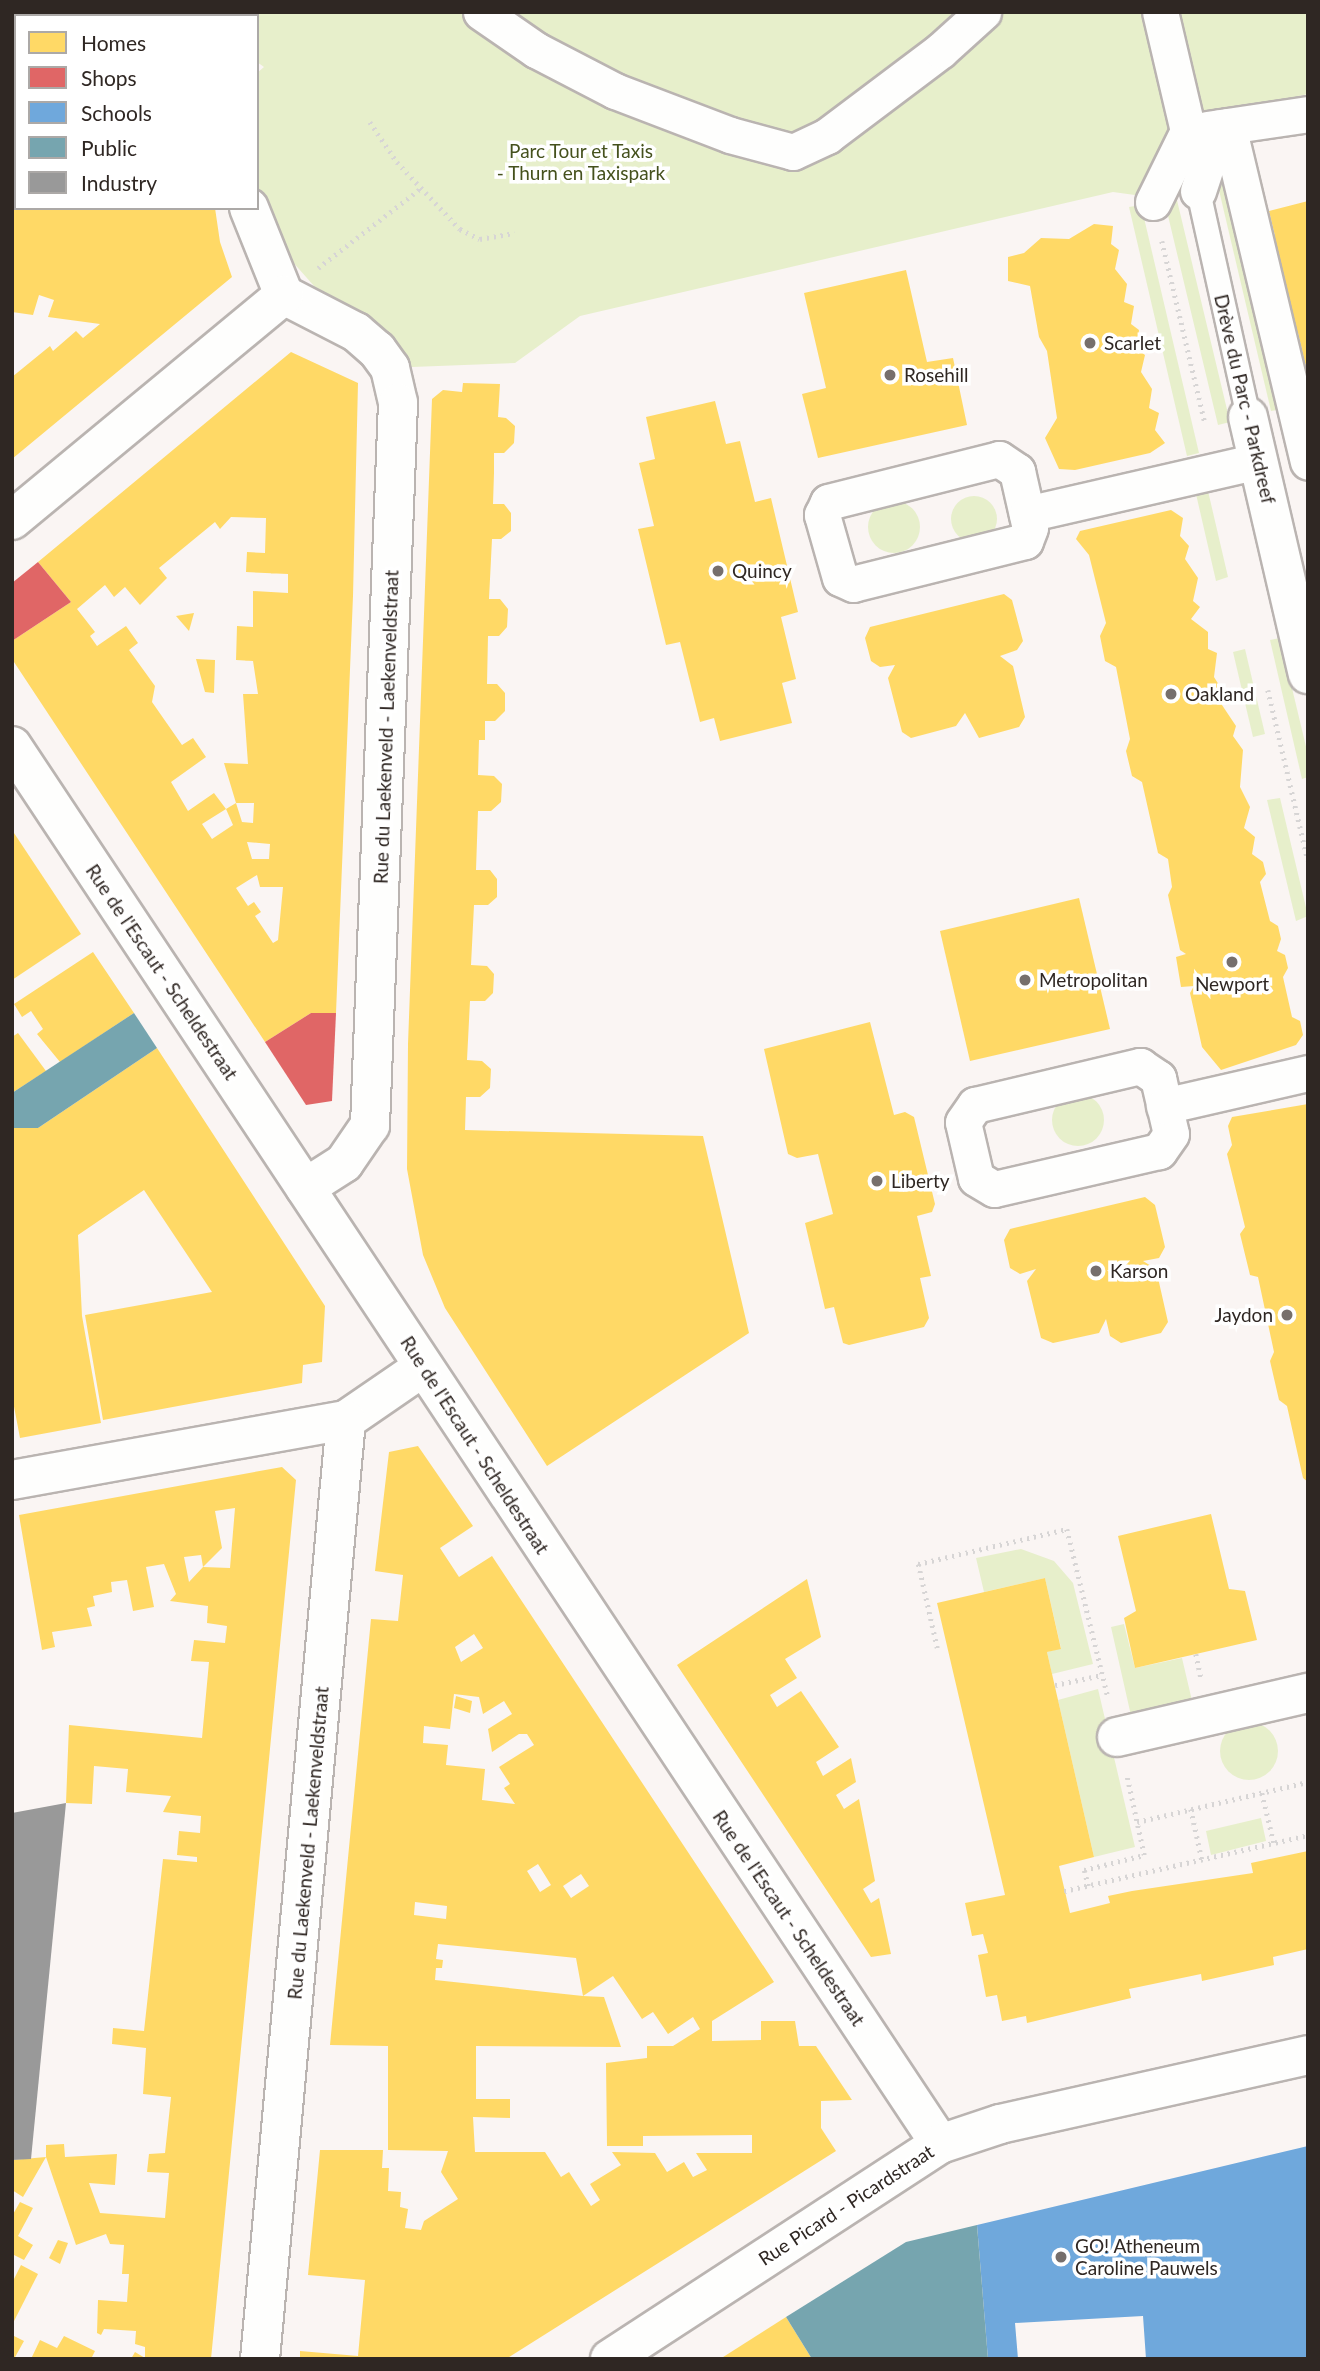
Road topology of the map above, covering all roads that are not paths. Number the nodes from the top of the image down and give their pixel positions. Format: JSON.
{"nodes":[{"id":1,"x":481,"y":12,"type":"edge"},
{"id":2,"x":983,"y":12,"type":"edge"},
{"id":3,"x":1160,"y":12,"type":"edge"},
{"id":4,"x":1308,"y":114,"type":"edge"},
{"id":5,"x":1212,"y":128,"type":"junction"},
{"id":6,"x":1198,"y":191,"type":"joint"},
{"id":7,"x":1153,"y":202,"type":"dead end"},
{"id":8,"x":250,"y":210,"type":"edge"},
{"id":9,"x":284,"y":295,"type":"junction"},
{"id":10,"x":1248,"y":417,"type":"joint"},
{"id":11,"x":1258,"y":461,"type":"junction"},
{"id":12,"x":1308,"y":462,"type":"edge"},
{"id":13,"x":1027,"y":514,"type":"junction"},
{"id":14,"x":12,"y":520,"type":"edge"},
{"id":15,"x":1308,"y":674,"type":"edge"},
{"id":16,"x":12,"y":746,"type":"edge"},
{"id":17,"x":1308,"y":1073,"type":"edge"},
{"id":18,"x":1164,"y":1106,"type":"junction"},
{"id":19,"x":306,"y":1188,"type":"junction"},
{"id":20,"x":423,"y":1367,"type":"junction"},
{"id":21,"x":346,"y":1420,"type":"junction"},
{"id":22,"x":12,"y":1480,"type":"edge"},
{"id":23,"x":1308,"y":1693,"type":"edge"},
{"id":24,"x":1117,"y":1737,"type":"road end"},
{"id":25,"x":1308,"y":2055,"type":"edge"},
{"id":26,"x":940,"y":2144,"type":"junction"},
{"id":27,"x":260,"y":2359,"type":"edge"},
{"id":28,"x":610,"y":2359,"type":"edge"}],
"edges":[{"from":1,"to":2,"type":"street"},
{"from":3,"to":5,"type":"street"},
{"from":4,"to":5,"type":"street"},
{"from":5,"to":6,"type":"street","name":"Drève du Parc - Parkdreef"},
{"from":5,"to":7,"type":"street"},
{"from":5,"to":12,"type":"street"},
{"from":6,"to":10,"type":"lane","name":"Drève du Parc - Parkdreef"},
{"from":8,"to":9,"type":"street"},
{"from":9,"to":14,"type":"street"},
{"from":9,"to":19,"type":"street","name":"Rue du Laekenveld - Laekenveldstraat"},
{"from":10,"to":11,"type":"street","name":"Drève du Parc - Parkdreef"},
{"from":11,"to":13,"type":"street"},
{"from":11,"to":15,"type":"street","name":"Drève du Parc - Parkdreef"},
{"from":13,"to":13,"type":"street"},
{"from":16,"to":19,"type":"street","name":"Rue de l'Escaut - Scheldestraat"},
{"from":17,"to":18,"type":"street"},
{"from":18,"to":18,"type":"street"},
{"from":19,"to":20,"type":"street","name":"Rue de l'Escaut - Scheldestraat"},
{"from":20,"to":21,"type":"street"},
{"from":20,"to":26,"type":"street","name":"Rue de l'Escaut - Scheldestraat"},
{"from":21,"to":22,"type":"street"},
{"from":21,"to":27,"type":"street","name":"Rue du Laekenveld - Laekenveldstraat"},
{"from":23,"to":24,"type":"street"},
{"from":25,"to":26,"type":"street","name":"Rue Picard - Picardstraat"},
{"from":26,"to":28,"type":"street","name":"Rue Picard - Picardstraat"}]}
